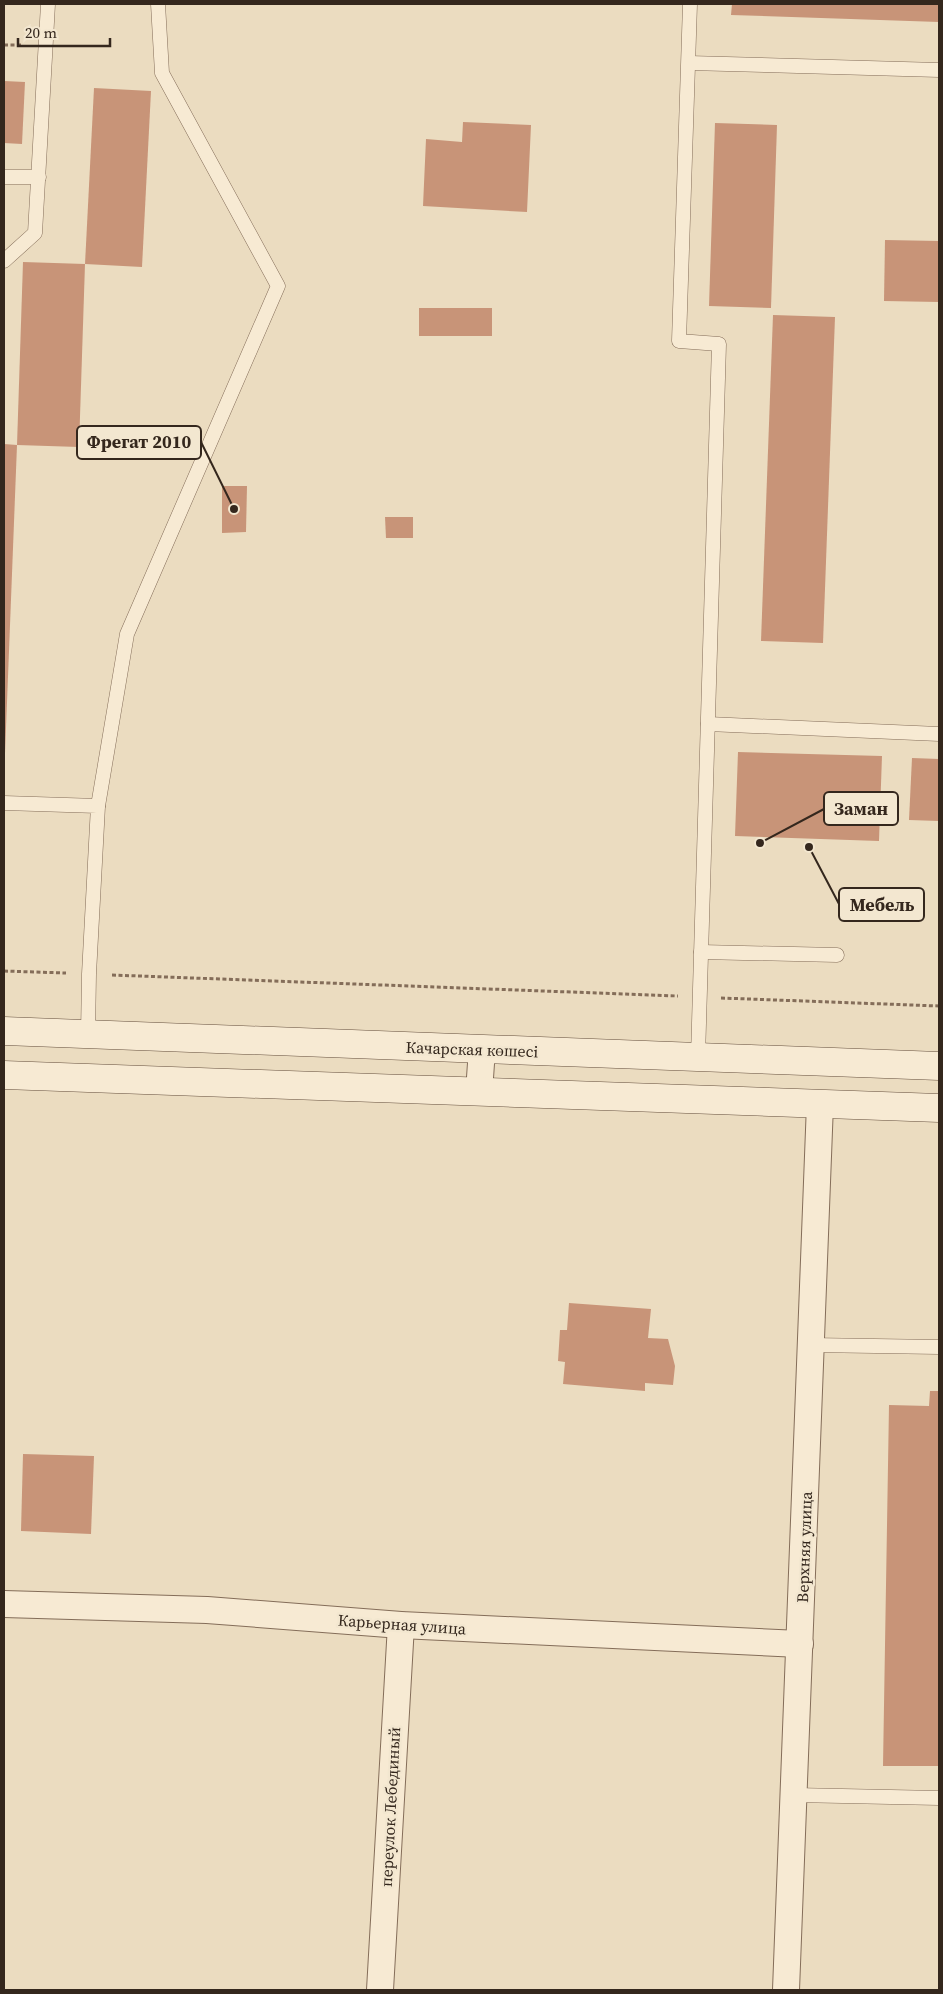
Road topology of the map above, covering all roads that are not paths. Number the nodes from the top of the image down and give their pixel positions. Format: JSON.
{"nodes":[{"id":1,"x":48,"y":4,"type":"edge"},
{"id":2,"x":158,"y":4,"type":"edge"},
{"id":3,"x":690,"y":4,"type":"edge"},
{"id":4,"x":689,"y":63,"type":"junction"},
{"id":5,"x":939,"y":70,"type":"edge"},
{"id":6,"x":4,"y":177,"type":"edge"},
{"id":7,"x":39,"y":177,"type":"junction"},
{"id":8,"x":4,"y":261,"type":"edge"},
{"id":9,"x":708,"y":724,"type":"junction"},
{"id":10,"x":939,"y":734,"type":"edge"},
{"id":11,"x":4,"y":803,"type":"edge"},
{"id":12,"x":98,"y":806,"type":"junction"},
{"id":13,"x":701,"y":952,"type":"junction"},
{"id":14,"x":838,"y":955,"type":"dead end"},
{"id":15,"x":4,"y":1031,"type":"edge"},
{"id":16,"x":88,"y":1034,"type":"junction"},
{"id":17,"x":482,"y":1049,"type":"junction"},
{"id":18,"x":698,"y":1057,"type":"junction"},
{"id":19,"x":939,"y":1066,"type":"edge"},
{"id":20,"x":4,"y":1075,"type":"edge"},
{"id":21,"x":479,"y":1092,"type":"junction"},
{"id":22,"x":820,"y":1104,"type":"junction"},
{"id":23,"x":939,"y":1108,"type":"edge"},
{"id":24,"x":811,"y":1345,"type":"junction"},
{"id":25,"x":939,"y":1347,"type":"edge"},
{"id":26,"x":4,"y":1604,"type":"edge"},
{"id":27,"x":400,"y":1625,"type":"junction"},
{"id":28,"x":800,"y":1644,"type":"junction"},
{"id":29,"x":794,"y":1795,"type":"junction"},
{"id":30,"x":939,"y":1798,"type":"edge"},
{"id":31,"x":380,"y":1990,"type":"edge"},
{"id":32,"x":786,"y":1990,"type":"edge"}],
"edges":[{"from":1,"to":7,"type":"lane"},
{"from":2,"to":12,"type":"lane"},
{"from":3,"to":4,"type":"lane"},
{"from":4,"to":5,"type":"lane"},
{"from":4,"to":9,"type":"lane"},
{"from":6,"to":7,"type":"lane"},
{"from":7,"to":8,"type":"lane"},
{"from":9,"to":10,"type":"lane"},
{"from":9,"to":13,"type":"lane"},
{"from":11,"to":12,"type":"lane"},
{"from":12,"to":16,"type":"lane"},
{"from":13,"to":14,"type":"lane"},
{"from":13,"to":18,"type":"lane"},
{"from":15,"to":16,"type":"main road","name":"Качарская көшесі"},
{"from":16,"to":17,"type":"main road","name":"Качарская көшесі"},
{"from":17,"to":18,"type":"main road","name":"Качарская көшесі"},
{"from":17,"to":21,"type":"street"},
{"from":18,"to":19,"type":"main road","name":"Качарская көшесі"},
{"from":20,"to":21,"type":"main road"},
{"from":21,"to":22,"type":"main road"},
{"from":22,"to":23,"type":"main road"},
{"from":22,"to":24,"type":"street","name":"Верхняя улица"},
{"from":24,"to":25,"type":"lane"},
{"from":24,"to":28,"type":"street","name":"Верхняя улица"},
{"from":26,"to":27,"type":"street","name":"Карьерная улица"},
{"from":27,"to":28,"type":"street","name":"Карьерная улица"},
{"from":27,"to":31,"type":"street","name":"переулок Лебединый"},
{"from":28,"to":29,"type":"street","name":"Верхняя улица"},
{"from":29,"to":30,"type":"lane"},
{"from":29,"to":32,"type":"street","name":"Верхняя улица"}]}
